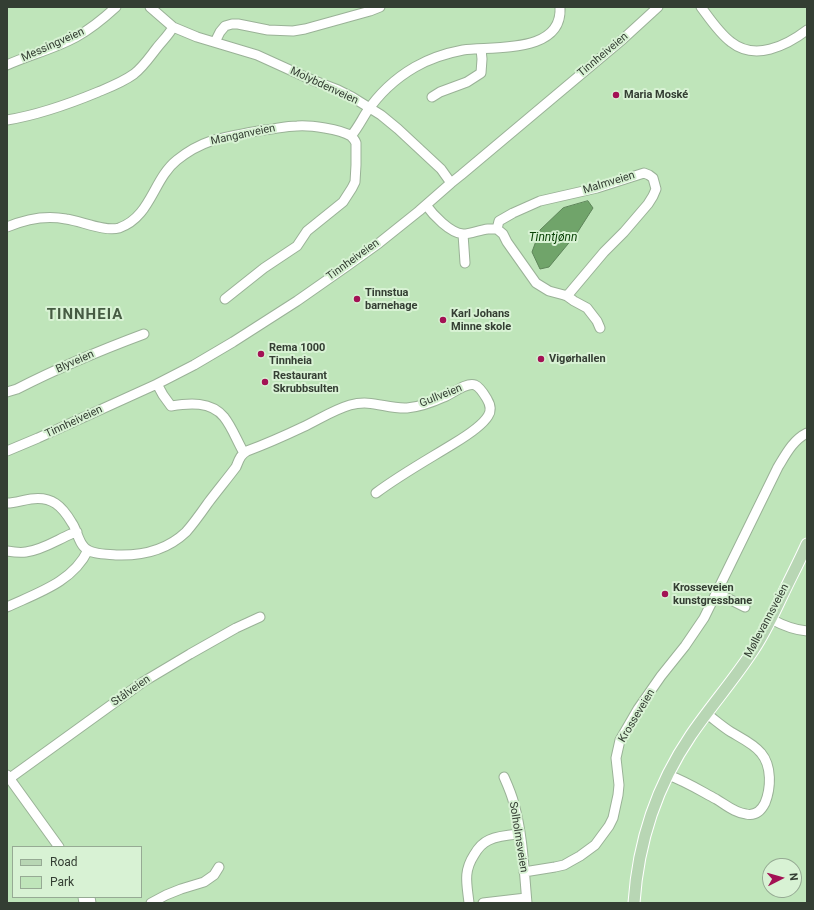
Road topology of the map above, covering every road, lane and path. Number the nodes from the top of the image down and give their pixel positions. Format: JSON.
{"nodes":[{"id":1,"x":116,"y":7,"type":"edge"},
{"id":2,"x":150,"y":7,"type":"edge"},
{"id":3,"x":380,"y":7,"type":"edge"},
{"id":4,"x":560,"y":7,"type":"edge"},
{"id":5,"x":658,"y":7,"type":"edge"},
{"id":6,"x":701,"y":7,"type":"edge"},
{"id":7,"x":173,"y":27,"type":"junction"},
{"id":8,"x":807,"y":30,"type":"edge"},
{"id":9,"x":215,"y":42,"type":"junction"},
{"id":10,"x":481,"y":49,"type":"junction"},
{"id":11,"x":7,"y":65,"type":"edge"},
{"id":12,"x":432,"y":97,"type":"dead end"},
{"id":13,"x":370,"y":108,"type":"junction"},
{"id":14,"x":7,"y":120,"type":"edge"},
{"id":15,"x":351,"y":136,"type":"junction"},
{"id":16,"x":451,"y":183,"type":"junction"},
{"id":17,"x":426,"y":205,"type":"junction"},
{"id":18,"x":7,"y":227,"type":"edge"},
{"id":19,"x":497,"y":229,"type":"junction"},
{"id":20,"x":463,"y":234,"type":"junction"},
{"id":21,"x":465,"y":263,"type":"dead end"},
{"id":22,"x":567,"y":296,"type":"junction"},
{"id":23,"x":225,"y":299,"type":"dead end"},
{"id":24,"x":600,"y":328,"type":"dead end"},
{"id":25,"x":144,"y":334,"type":"dead end"},
{"id":26,"x":157,"y":384,"type":"junction"},
{"id":27,"x":7,"y":392,"type":"edge"},
{"id":28,"x":807,"y":433,"type":"edge"},
{"id":29,"x":7,"y":451,"type":"edge"},
{"id":30,"x":244,"y":453,"type":"junction"},
{"id":31,"x":376,"y":492,"type":"dead end"},
{"id":32,"x":7,"y":503,"type":"edge"},
{"id":33,"x":77,"y":532,"type":"junction"},
{"id":34,"x":807,"y":544,"type":"edge"},
{"id":35,"x":88,"y":550,"type":"junction"},
{"id":36,"x":7,"y":551,"type":"edge"},
{"id":37,"x":717,"y":593,"type":"junction"},
{"id":38,"x":7,"y":607,"type":"edge"},
{"id":39,"x":745,"y":607,"type":"dead end"},
{"id":40,"x":260,"y":617,"type":"dead end"},
{"id":41,"x":771,"y":619,"type":"junction"},
{"id":42,"x":807,"y":632,"type":"edge"},
{"id":43,"x":707,"y":714,"type":"junction"},
{"id":44,"x":668,"y":775,"type":"junction"},
{"id":45,"x":8,"y":777,"type":"edge"},
{"id":46,"x":504,"y":777,"type":"dead end"},
{"id":47,"x":519,"y":834,"type":"junction"},
{"id":48,"x":58,"y":846,"type":"edge"},
{"id":49,"x":219,"y":867,"type":"dead end"},
{"id":50,"x":524,"y":872,"type":"junction"},
{"id":51,"x":527,"y":901,"type":"edge"},
{"id":52,"x":151,"y":903,"type":"edge"},
{"id":53,"x":469,"y":903,"type":"edge"},
{"id":54,"x":483,"y":903,"type":"edge"},
{"id":55,"x":634,"y":903,"type":"edge"}],
"edges":[{"from":1,"to":11,"type":"street","name":"Messingveien"},
{"from":2,"to":7,"type":"street","name":"Molybdenveien"},
{"from":3,"to":9,"type":"street"},
{"from":4,"to":10,"type":"street"},
{"from":5,"to":16,"type":"street","name":"Tinnheiveien"},
{"from":6,"to":8,"type":"street"},
{"from":7,"to":9,"type":"street","name":"Molybdenveien"},
{"from":7,"to":14,"type":"street"},
{"from":9,"to":13,"type":"street","name":"Molybdenveien"},
{"from":10,"to":12,"type":"street"},
{"from":10,"to":13,"type":"street"},
{"from":13,"to":15,"type":"street"},
{"from":13,"to":16,"type":"street","name":"Molybdenveien"},
{"from":15,"to":18,"type":"street","name":"Manganveien"},
{"from":15,"to":23,"type":"street"},
{"from":16,"to":17,"type":"street","name":"Tinnheiveien"},
{"from":17,"to":20,"type":"street"},
{"from":17,"to":26,"type":"street","name":"Tinnheiveien"},
{"from":19,"to":20,"type":"street"},
{"from":19,"to":22,"type":"street"},
{"from":19,"to":22,"type":"street","name":"Malmveien"},
{"from":20,"to":21,"type":"street"},
{"from":22,"to":24,"type":"street"},
{"from":25,"to":27,"type":"street","name":"Blyveien"},
{"from":26,"to":29,"type":"street","name":"Tinnheiveien"},
{"from":26,"to":30,"type":"street"},
{"from":28,"to":37,"type":"street","name":"Krosseveien"},
{"from":30,"to":31,"type":"street","name":"Gullveien"},
{"from":30,"to":35,"type":"street"},
{"from":32,"to":33,"type":"street"},
{"from":33,"to":35,"type":"street"},
{"from":33,"to":36,"type":"street"},
{"from":34,"to":41,"type":"main road","name":"Møllevannsveien"},
{"from":35,"to":38,"type":"street"},
{"from":37,"to":39,"type":"street"},
{"from":37,"to":50,"type":"street","name":"Krosseveien"},
{"from":40,"to":45,"type":"street","name":"Stålveien"},
{"from":41,"to":42,"type":"street"},
{"from":41,"to":43,"type":"main road","name":"Møllevannsveien"},
{"from":43,"to":44,"type":"main road","name":"Møllevannsveien"},
{"from":43,"to":44,"type":"street"},
{"from":44,"to":55,"type":"main road","name":"Møllevannsveien"},
{"from":45,"to":48,"type":"street"},
{"from":46,"to":47,"type":"street","name":"Solholmsveien"},
{"from":47,"to":50,"type":"street","name":"Solholmsveien"},
{"from":47,"to":53,"type":"street"},
{"from":49,"to":52,"type":"street"},
{"from":50,"to":51,"type":"street","name":"Solholmsveien"},
{"from":51,"to":54,"type":"street","name":"Solholmsveien"}]}
